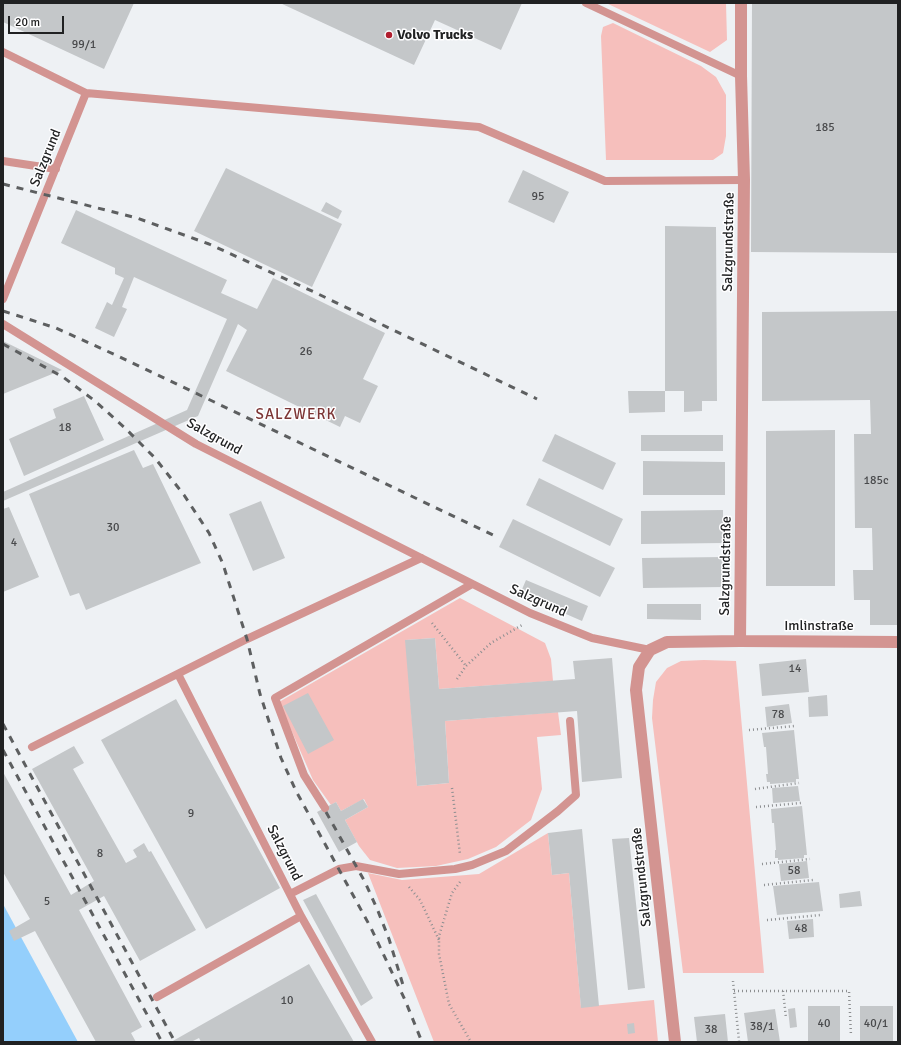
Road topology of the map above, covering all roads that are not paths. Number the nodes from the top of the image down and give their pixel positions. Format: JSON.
{"nodes":[{"id":1,"x":586,"y":3,"type":"edge"},
{"id":2,"x":741,"y":3,"type":"edge"},
{"id":3,"x":3,"y":52,"type":"edge"},
{"id":4,"x":741,"y":76,"type":"junction"},
{"id":5,"x":86,"y":93,"type":"junction"},
{"id":6,"x":3,"y":161,"type":"edge"},
{"id":7,"x":56,"y":169,"type":"junction"},
{"id":8,"x":744,"y":180,"type":"junction"},
{"id":9,"x":3,"y":299,"type":"edge"},
{"id":10,"x":3,"y":324,"type":"edge"},
{"id":11,"x":421,"y":558,"type":"junction"},
{"id":12,"x":472,"y":584,"type":"junction"},
{"id":13,"x":740,"y":641,"type":"junction"},
{"id":14,"x":898,"y":642,"type":"edge"},
{"id":15,"x":650,"y":650,"type":"junction"},
{"id":16,"x":178,"y":674,"type":"junction"},
{"id":17,"x":570,"y":722,"type":"dead end"},
{"id":18,"x":32,"y":747,"type":"dead end"},
{"id":19,"x":325,"y":808,"type":"dead end"},
{"id":20,"x":290,"y":894,"type":"junction"},
{"id":21,"x":301,"y":916,"type":"junction"},
{"id":22,"x":157,"y":997,"type":"dead end"},
{"id":23,"x":372,"y":1042,"type":"edge"},
{"id":24,"x":675,"y":1042,"type":"edge"}],
"edges":[{"from":1,"to":4,"type":"lane"},
{"from":2,"to":4,"type":"street","name":"Salzgrundstraße"},
{"from":3,"to":5,"type":"lane"},
{"from":4,"to":8,"type":"street","name":"Salzgrundstraße"},
{"from":5,"to":7,"type":"lane","name":"Salzgrund"},
{"from":5,"to":8,"type":"lane"},
{"from":6,"to":7,"type":"lane"},
{"from":7,"to":9,"type":"lane","name":"Salzgrund"},
{"from":8,"to":13,"type":"street","name":"Salzgrundstraße"},
{"from":10,"to":11,"type":"lane","name":"Salzgrund"},
{"from":11,"to":12,"type":"lane","name":"Salzgrund"},
{"from":11,"to":16,"type":"lane"},
{"from":12,"to":15,"type":"lane","name":"Salzgrund"},
{"from":12,"to":19,"type":"lane"},
{"from":13,"to":14,"type":"street","name":"Imlinstraße"},
{"from":13,"to":15,"type":"street"},
{"from":15,"to":24,"type":"street","name":"Salzgrundstraße"},
{"from":16,"to":18,"type":"lane"},
{"from":16,"to":20,"type":"lane","name":"Salzgrund"},
{"from":17,"to":20,"type":"lane"},
{"from":20,"to":21,"type":"lane","name":"Salzgrund"},
{"from":21,"to":22,"type":"lane"},
{"from":21,"to":23,"type":"lane","name":"Salzgrund"}]}
